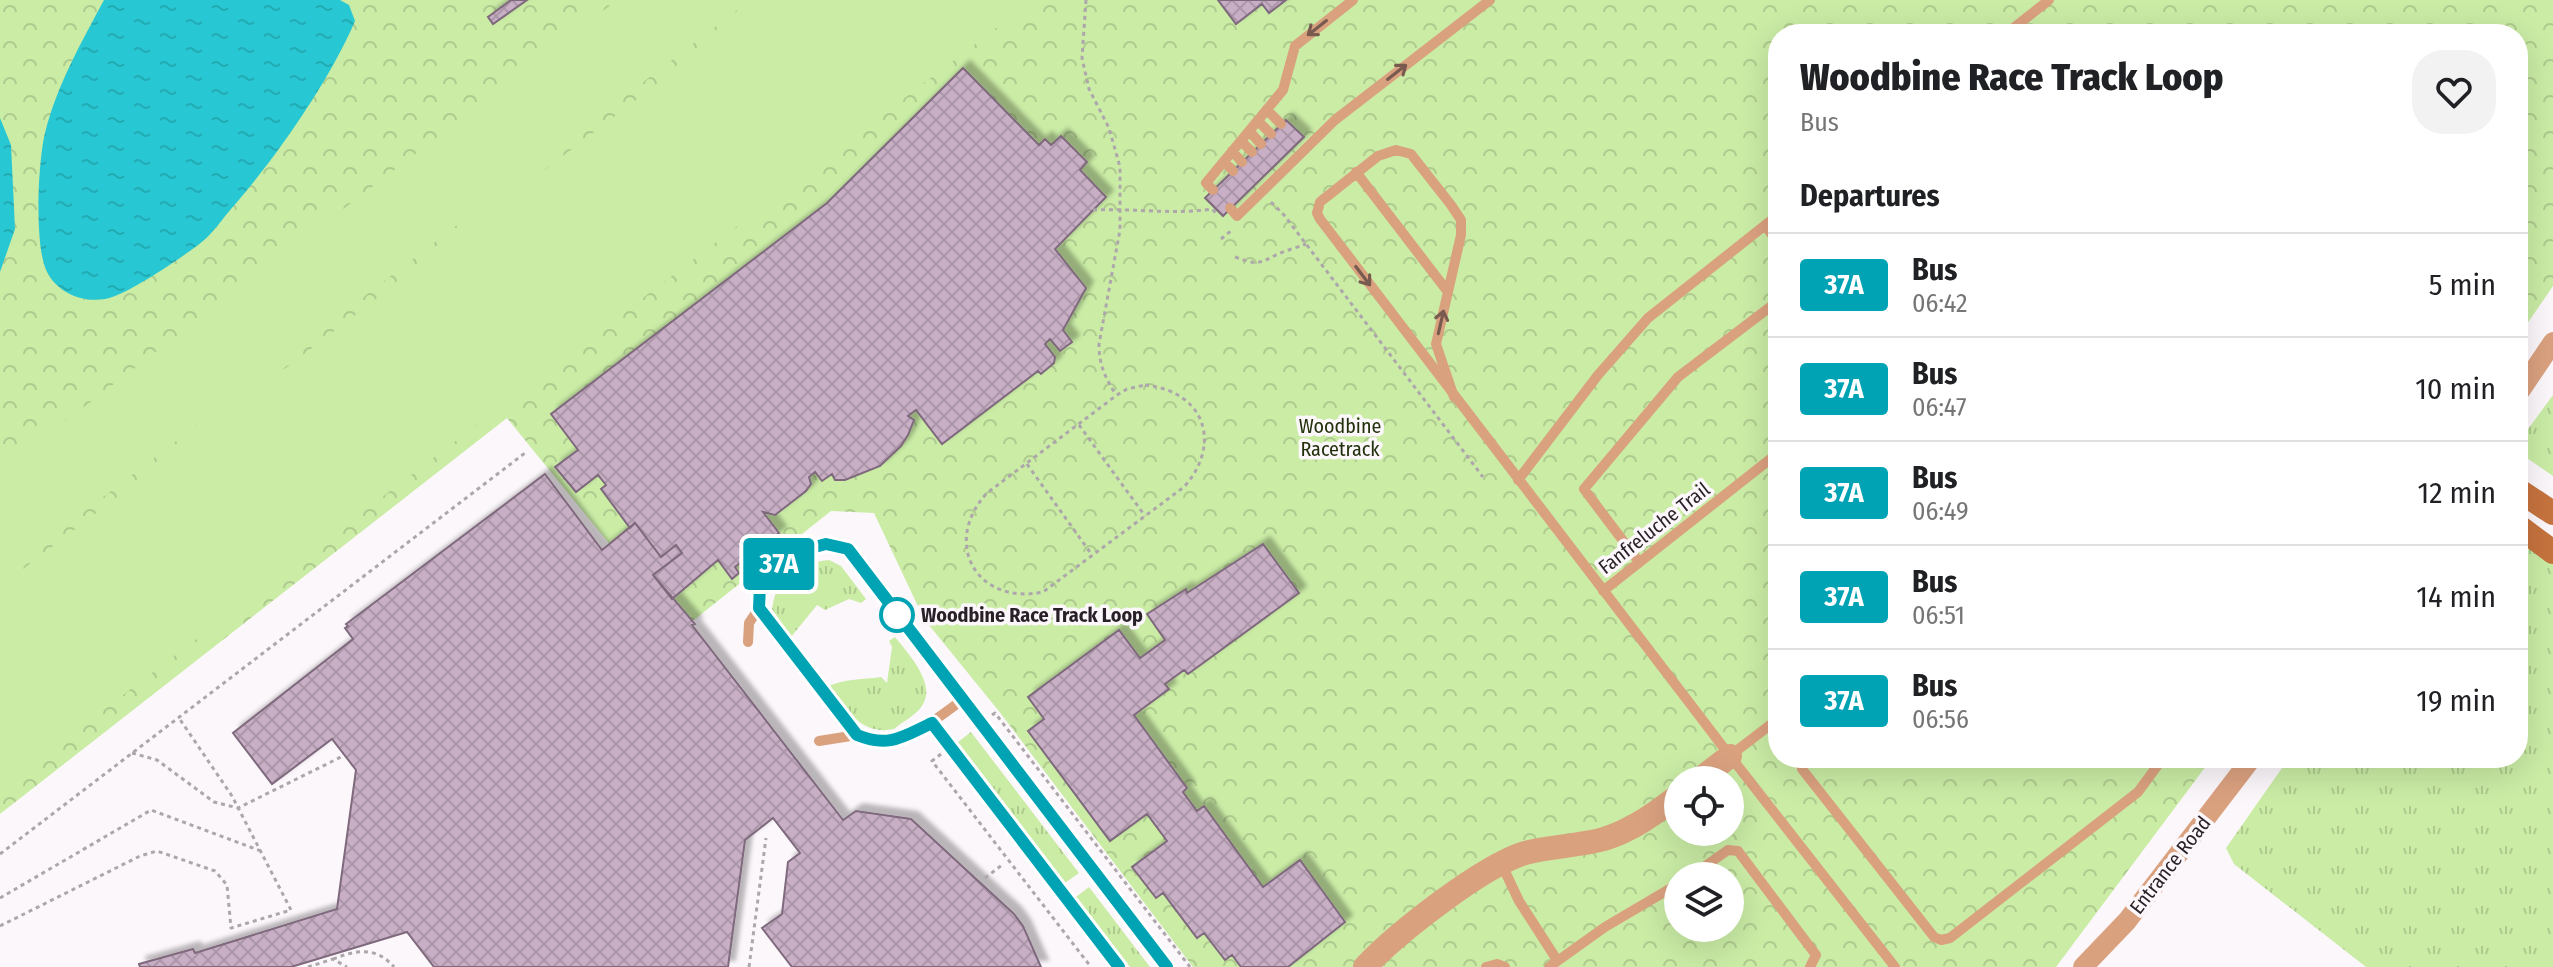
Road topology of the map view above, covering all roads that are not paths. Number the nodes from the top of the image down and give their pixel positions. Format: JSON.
{"nodes":[{"id":1,"x":1353,"y":0,"type":"edge"},
{"id":2,"x":1490,"y":0,"type":"edge"},
{"id":3,"x":2049,"y":0,"type":"edge"},
{"id":4,"x":2019,"y":24,"type":"edge"},
{"id":5,"x":1267,"y":110,"type":"junction"},
{"id":6,"x":1258,"y":121,"type":"junction"},
{"id":7,"x":1281,"y":124,"type":"dead end"},
{"id":8,"x":1249,"y":131,"type":"junction"},
{"id":9,"x":1271,"y":134,"type":"dead end"},
{"id":10,"x":1241,"y":141,"type":"junction"},
{"id":11,"x":1261,"y":144,"type":"dead end"},
{"id":12,"x":1232,"y":151,"type":"junction"},
{"id":13,"x":1252,"y":152,"type":"dead end"},
{"id":14,"x":1224,"y":161,"type":"junction"},
{"id":15,"x":1242,"y":162,"type":"dead end"},
{"id":16,"x":1233,"y":171,"type":"dead end"},
{"id":17,"x":1356,"y":172,"type":"junction"},
{"id":18,"x":1213,"y":190,"type":"dead end"},
{"id":19,"x":1234,"y":212,"type":"dead end"},
{"id":20,"x":1768,"y":223,"type":"edge"},
{"id":21,"x":1765,"y":225,"type":"junction"},
{"id":22,"x":1768,"y":229,"type":"edge"},
{"id":23,"x":1448,"y":292,"type":"junction"},
{"id":24,"x":1768,"y":309,"type":"edge"},
{"id":25,"x":2553,"y":342,"type":"edge"},
{"id":26,"x":2528,"y":379,"type":"edge"},
{"id":27,"x":1454,"y":397,"type":"junction"},
{"id":28,"x":1768,"y":461,"type":"edge"},
{"id":29,"x":1518,"y":480,"type":"junction"},
{"id":30,"x":2528,"y":497,"type":"edge"},
{"id":31,"x":2553,"y":513,"type":"edge"},
{"id":32,"x":2528,"y":533,"type":"edge"},
{"id":33,"x":2553,"y":552,"type":"edge"},
{"id":34,"x":1639,"y":562,"type":"junction"},
{"id":35,"x":1603,"y":591,"type":"junction"},
{"id":36,"x":759,"y":608,"type":"junction"},
{"id":37,"x":748,"y":642,"type":"dead end"},
{"id":38,"x":961,"y":701,"type":"junction"},
{"id":39,"x":932,"y":723,"type":"junction"},
{"id":40,"x":1768,"y":727,"type":"edge"},
{"id":41,"x":857,"y":735,"type":"junction"},
{"id":42,"x":819,"y":741,"type":"dead end"},
{"id":43,"x":1730,"y":756,"type":"junction"},
{"id":44,"x":1717,"y":766,"type":"edge"},
{"id":45,"x":1802,"y":768,"type":"edge"},
{"id":46,"x":2156,"y":768,"type":"edge"},
{"id":47,"x":2244,"y":768,"type":"edge"},
{"id":48,"x":1664,"y":807,"type":"edge"},
{"id":49,"x":1711,"y":862,"type":"edge"},
{"id":50,"x":1501,"y":863,"type":"junction"},
{"id":51,"x":1664,"y":892,"type":"edge"},
{"id":52,"x":1553,"y":964,"type":"edge"},
{"id":53,"x":1119,"y":967,"type":"edge"},
{"id":54,"x":1167,"y":967,"type":"edge"},
{"id":55,"x":1365,"y":967,"type":"edge"},
{"id":56,"x":1486,"y":967,"type":"edge"},
{"id":57,"x":1505,"y":967,"type":"edge"},
{"id":58,"x":1810,"y":967,"type":"edge"},
{"id":59,"x":1895,"y":967,"type":"edge"},
{"id":60,"x":2083,"y":967,"type":"edge"}],
"edges":[{"from":1,"to":5,"type":"lane","one_way":true},
{"from":19,"to":2,"type":"lane","one_way":true},
{"from":3,"to":4,"type":"lane"},
{"from":5,"to":6,"type":"lane"},
{"from":5,"to":7,"type":"lane"},
{"from":6,"to":8,"type":"lane"},
{"from":6,"to":9,"type":"lane"},
{"from":8,"to":10,"type":"lane"},
{"from":8,"to":11,"type":"lane"},
{"from":10,"to":12,"type":"lane"},
{"from":10,"to":13,"type":"lane"},
{"from":12,"to":14,"type":"lane"},
{"from":12,"to":15,"type":"lane"},
{"from":14,"to":16,"type":"lane"},
{"from":14,"to":18,"type":"lane"},
{"from":17,"to":23,"type":"lane"},
{"from":17,"to":23,"type":"lane"},
{"from":17,"to":27,"type":"lane","one_way":true},
{"from":20,"to":21,"type":"lane"},
{"from":21,"to":22,"type":"lane"},
{"from":21,"to":29,"type":"lane"},
{"from":27,"to":23,"type":"lane","one_way":true},
{"from":24,"to":34,"type":"lane"},
{"from":25,"to":26,"type":"street"},
{"from":27,"to":29,"type":"lane"},
{"from":28,"to":34,"type":"lane","name":"Fanfreluche Trail"},
{"from":29,"to":35,"type":"lane"},
{"from":30,"to":31,"type":"main road"},
{"from":32,"to":33,"type":"main road"},
{"from":34,"to":35,"type":"lane","name":"Fanfreluche Trail"},
{"from":35,"to":43,"type":"lane","name":"Fanfreluche Trail"},
{"from":36,"to":37,"type":"lane"},
{"from":36,"to":38,"type":"lane"},
{"from":36,"to":41,"type":"lane"},
{"from":38,"to":39,"type":"lane"},
{"from":38,"to":54,"type":"lane"},
{"from":39,"to":41,"type":"lane"},
{"from":39,"to":53,"type":"lane"},
{"from":40,"to":43,"type":"lane"},
{"from":41,"to":42,"type":"lane"},
{"from":43,"to":44,"type":"street"},
{"from":43,"to":59,"type":"lane","name":"Fanfreluche Trail"},
{"from":45,"to":46,"type":"lane"},
{"from":47,"to":60,"type":"street","name":"Entrance Road"},
{"from":48,"to":50,"type":"street"},
{"from":49,"to":58,"type":"lane"},
{"from":50,"to":52,"type":"lane"},
{"from":50,"to":55,"type":"street"},
{"from":51,"to":52,"type":"lane"},
{"from":56,"to":57,"type":"lane"}]}
